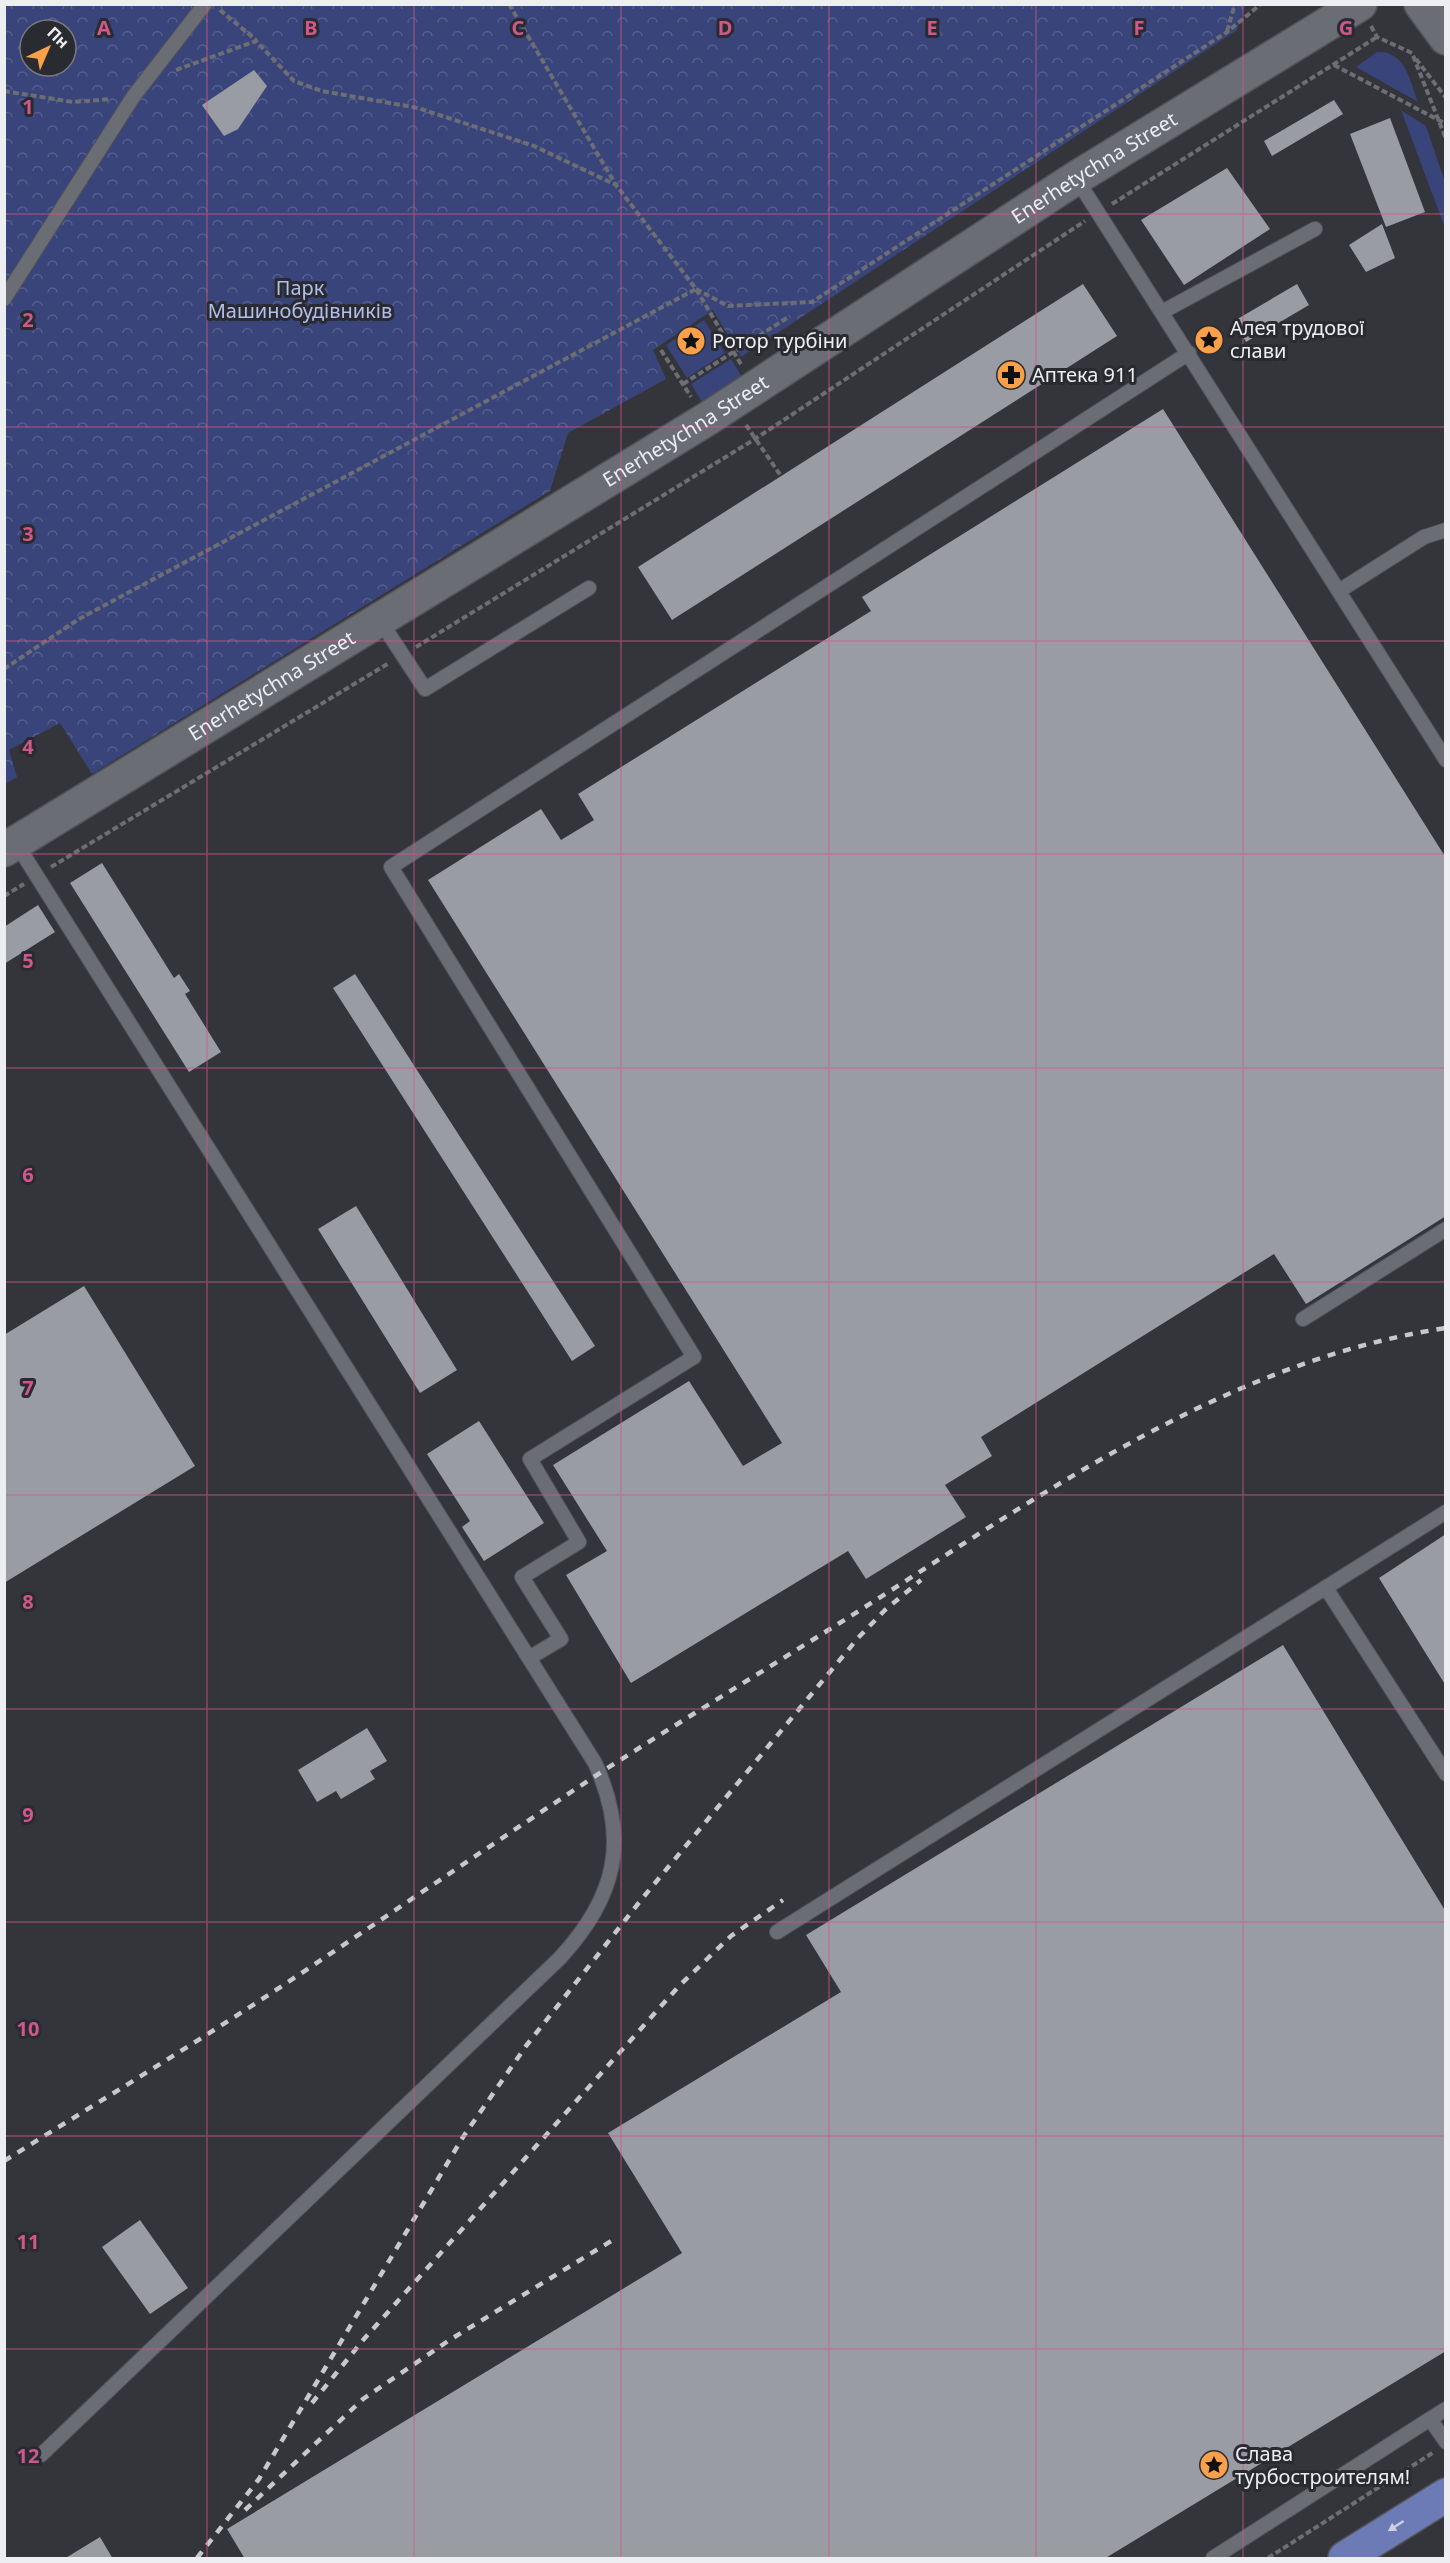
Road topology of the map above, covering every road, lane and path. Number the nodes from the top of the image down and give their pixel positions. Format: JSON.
{"nodes":[{"id":1,"x":205,"y":4,"type":"edge"},
{"id":2,"x":213,"y":4,"type":"edge"},
{"id":3,"x":509,"y":4,"type":"edge"},
{"id":4,"x":1235,"y":4,"type":"edge"},
{"id":5,"x":1261,"y":4,"type":"edge"},
{"id":6,"x":1360,"y":4,"type":"edge"},
{"id":7,"x":1421,"y":4,"type":"edge"},
{"id":8,"x":1227,"y":32,"type":"junction"},
{"id":9,"x":1446,"y":38,"type":"edge"},
{"id":10,"x":256,"y":40,"type":"junction"},
{"id":11,"x":1412,"y":53,"type":"junction"},
{"id":12,"x":1334,"y":64,"type":"junction"},
{"id":13,"x":168,"y":75,"type":"dead end"},
{"id":14,"x":4,"y":91,"type":"edge"},
{"id":15,"x":133,"y":97,"type":"junction"},
{"id":16,"x":1446,"y":98,"type":"edge"},
{"id":17,"x":1439,"y":120,"type":"junction"},
{"id":18,"x":1446,"y":124,"type":"edge"},
{"id":19,"x":1446,"y":140,"type":"edge"},
{"id":20,"x":1076,"y":178,"type":"junction"},
{"id":21,"x":616,"y":184,"type":"junction"},
{"id":22,"x":1098,"y":213,"type":"junction"},
{"id":23,"x":1315,"y":229,"type":"dead end"},
{"id":24,"x":696,"y":289,"type":"junction"},
{"id":25,"x":4,"y":299,"type":"edge"},
{"id":26,"x":1162,"y":312,"type":"junction"},
{"id":27,"x":790,"y":316,"type":"dead end"},
{"id":28,"x":662,"y":350,"type":"dead end"},
{"id":29,"x":733,"y":352,"type":"junction"},
{"id":30,"x":1189,"y":353,"type":"junction"},
{"id":31,"x":743,"y":369,"type":"dead end"},
{"id":32,"x":683,"y":384,"type":"junction"},
{"id":33,"x":693,"y":400,"type":"dead end"},
{"id":34,"x":731,"y":404,"type":"junction"},
{"id":35,"x":755,"y":439,"type":"junction"},
{"id":36,"x":781,"y":476,"type":"dead end"},
{"id":37,"x":1446,"y":530,"type":"edge"},
{"id":38,"x":589,"y":588,"type":"dead end"},
{"id":39,"x":1339,"y":591,"type":"junction"},
{"id":40,"x":379,"y":619,"type":"junction"},
{"id":41,"x":403,"y":655,"type":"junction"},
{"id":42,"x":4,"y":669,"type":"edge"},
{"id":43,"x":1446,"y":760,"type":"edge"},
{"id":44,"x":10,"y":847,"type":"edge"},
{"id":45,"x":36,"y":876,"type":"junction"},
{"id":46,"x":4,"y":896,"type":"edge"},
{"id":47,"x":1445,"y":1232,"type":"edge"},
{"id":48,"x":1304,"y":1319,"type":"dead end"},
{"id":49,"x":1446,"y":1512,"type":"edge"},
{"id":50,"x":1326,"y":1588,"type":"junction"},
{"id":51,"x":529,"y":1658,"type":"junction"},
{"id":52,"x":1446,"y":1774,"type":"edge"},
{"id":53,"x":777,"y":1932,"type":"dead end"},
{"id":54,"x":1446,"y":2409,"type":"edge"},
{"id":55,"x":1430,"y":2420,"type":"junction"},
{"id":56,"x":1441,"y":2446,"type":"edge"},
{"id":57,"x":41,"y":2455,"type":"dead end"},
{"id":58,"x":1446,"y":2495,"type":"edge"},
{"id":59,"x":1213,"y":2559,"type":"edge"},
{"id":60,"x":1268,"y":2559,"type":"edge"},
{"id":61,"x":1345,"y":2559,"type":"edge"}],
"edges":[{"from":1,"to":15,"type":"lane"},
{"from":2,"to":10,"type":"path"},
{"from":3,"to":21,"type":"path"},
{"from":4,"to":8,"type":"path"},
{"from":5,"to":8,"type":"path"},
{"from":6,"to":20,"type":"street","name":"Enerhetychna Street"},
{"from":7,"to":9,"type":"street"},
{"from":8,"to":24,"type":"path"},
{"from":10,"to":13,"type":"path"},
{"from":10,"to":21,"type":"path"},
{"from":11,"to":12,"type":"path"},
{"from":11,"to":16,"type":"path"},
{"from":11,"to":17,"type":"path"},
{"from":12,"to":17,"type":"path"},
{"from":12,"to":22,"type":"path"},
{"from":14,"to":15,"type":"path"},
{"from":15,"to":25,"type":"lane"},
{"from":17,"to":18,"type":"path"},
{"from":17,"to":19,"type":"path"},
{"from":20,"to":22,"type":"lane"},
{"from":20,"to":34,"type":"street","name":"Enerhetychna Street"},
{"from":21,"to":24,"type":"path"},
{"from":22,"to":26,"type":"lane"},
{"from":22,"to":35,"type":"path"},
{"from":23,"to":26,"type":"lane"},
{"from":24,"to":29,"type":"path"},
{"from":24,"to":42,"type":"path"},
{"from":26,"to":30,"type":"lane"},
{"from":27,"to":29,"type":"path"},
{"from":28,"to":32,"type":"path"},
{"from":29,"to":31,"type":"path"},
{"from":29,"to":32,"type":"path"},
{"from":30,"to":39,"type":"lane"},
{"from":30,"to":51,"type":"lane"},
{"from":32,"to":33,"type":"path"},
{"from":34,"to":35,"type":"path"},
{"from":34,"to":40,"type":"street","name":"Enerhetychna Street"},
{"from":35,"to":36,"type":"path"},
{"from":35,"to":41,"type":"path"},
{"from":37,"to":39,"type":"lane"},
{"from":38,"to":41,"type":"lane"},
{"from":39,"to":43,"type":"lane"},
{"from":40,"to":41,"type":"lane"},
{"from":40,"to":44,"type":"street","name":"Enerhetychna Street"},
{"from":41,"to":45,"type":"path"},
{"from":44,"to":45,"type":"lane"},
{"from":45,"to":46,"type":"path"},
{"from":45,"to":51,"type":"lane"},
{"from":47,"to":48,"type":"lane"},
{"from":49,"to":50,"type":"lane"},
{"from":50,"to":52,"type":"lane"},
{"from":50,"to":53,"type":"lane"},
{"from":51,"to":57,"type":"lane"},
{"from":54,"to":55,"type":"lane"},
{"from":55,"to":56,"type":"lane"},
{"from":55,"to":59,"type":"lane"},
{"from":56,"to":60,"type":"path"},
{"from":58,"to":61,"type":"main road","one_way":true}]}
